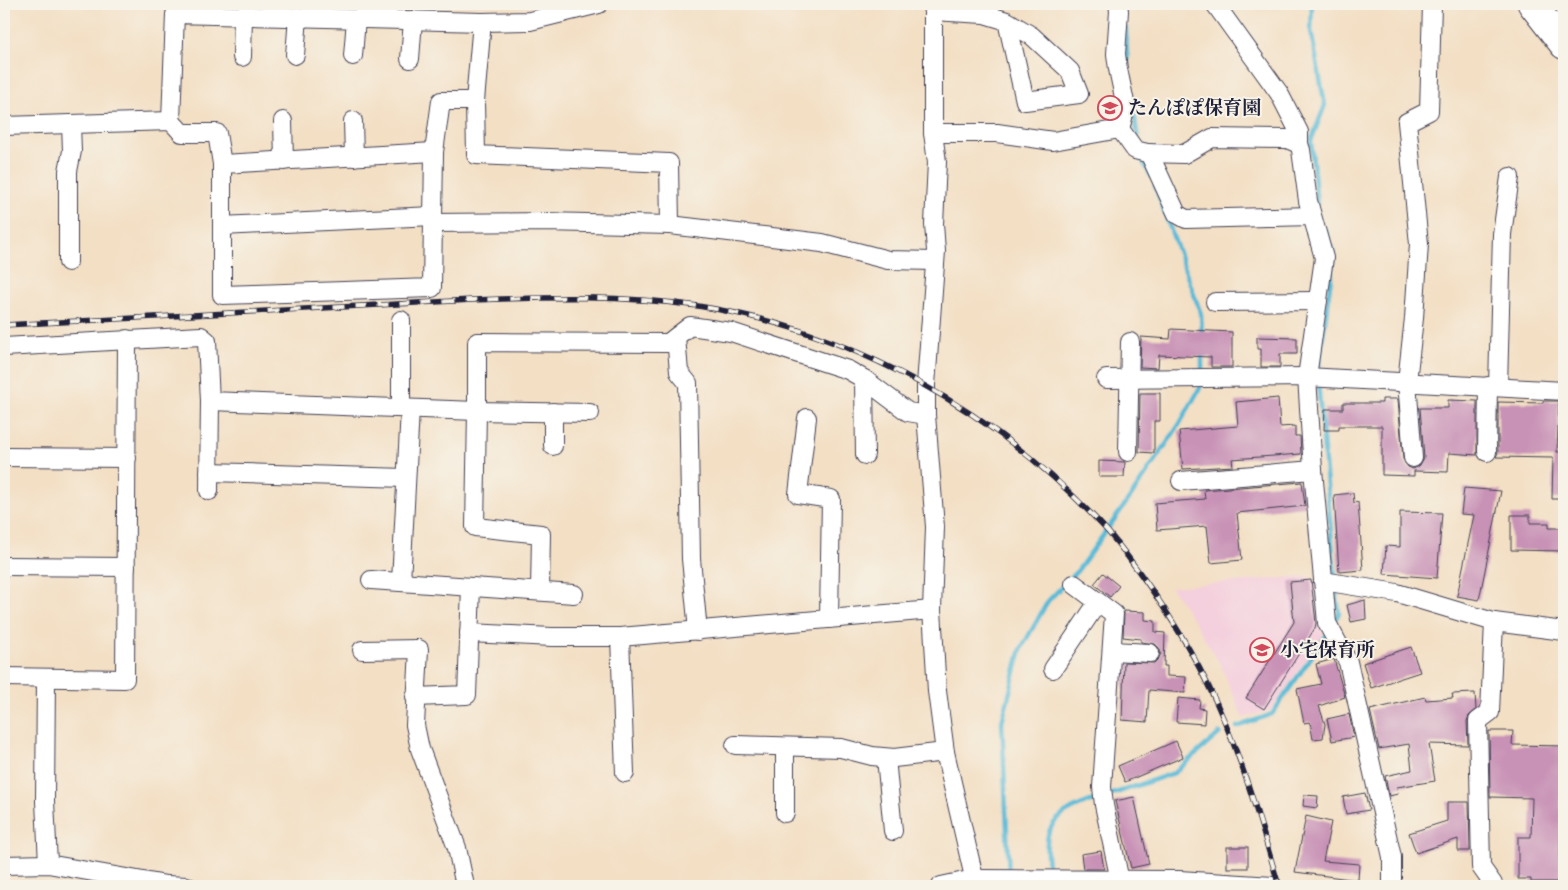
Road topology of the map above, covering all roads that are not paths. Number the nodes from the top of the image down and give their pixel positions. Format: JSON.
{"nodes":[{"id":1,"x":599,"y":4,"type":"edge"},
{"id":2,"x":1118,"y":4,"type":"edge"},
{"id":3,"x":1215,"y":4,"type":"edge"},
{"id":4,"x":1432,"y":4,"type":"edge"},
{"id":5,"x":1532,"y":4,"type":"edge"},
{"id":6,"x":932,"y":8,"type":"edge"},
{"id":7,"x":244,"y":16,"type":"junction"},
{"id":8,"x":298,"y":17,"type":"junction"},
{"id":9,"x":356,"y":19,"type":"junction"},
{"id":10,"x":414,"y":20,"type":"junction"},
{"id":11,"x":1006,"y":21,"type":"junction"},
{"id":12,"x":482,"y":22,"type":"junction"},
{"id":13,"x":1564,"y":45,"type":"edge"},
{"id":14,"x":295,"y":56,"type":"dead end"},
{"id":15,"x":353,"y":56,"type":"dead end"},
{"id":16,"x":242,"y":57,"type":"dead end"},
{"id":17,"x":410,"y":59,"type":"dead end"},
{"id":18,"x":476,"y":101,"type":"junction"},
{"id":19,"x":171,"y":121,"type":"junction"},
{"id":20,"x":283,"y":121,"type":"dead end"},
{"id":21,"x":353,"y":121,"type":"dead end"},
{"id":22,"x":71,"y":124,"type":"junction"},
{"id":23,"x":4,"y":126,"type":"edge"},
{"id":24,"x":1120,"y":129,"type":"junction"},
{"id":25,"x":933,"y":133,"type":"junction"},
{"id":26,"x":1298,"y":144,"type":"junction"},
{"id":27,"x":434,"y":152,"type":"junction"},
{"id":28,"x":1149,"y":153,"type":"junction"},
{"id":29,"x":354,"y":157,"type":"junction"},
{"id":30,"x":284,"y":161,"type":"junction"},
{"id":31,"x":222,"y":164,"type":"junction"},
{"id":32,"x":1510,"y":177,"type":"dead end"},
{"id":33,"x":1312,"y":216,"type":"junction"},
{"id":34,"x":433,"y":219,"type":"junction"},
{"id":35,"x":670,"y":225,"type":"junction"},
{"id":36,"x":222,"y":226,"type":"junction"},
{"id":37,"x":68,"y":262,"type":"dead end"},
{"id":38,"x":935,"y":262,"type":"junction"},
{"id":39,"x":1318,"y":301,"type":"junction"},
{"id":40,"x":1215,"y":302,"type":"dead end"},
{"id":41,"x":401,"y":320,"type":"dead end"},
{"id":42,"x":676,"y":337,"type":"junction"},
{"id":43,"x":127,"y":339,"type":"junction"},
{"id":44,"x":1130,"y":342,"type":"dead end"},
{"id":45,"x":4,"y":346,"type":"edge"},
{"id":46,"x":1307,"y":377,"type":"junction"},
{"id":47,"x":864,"y":379,"type":"junction"},
{"id":48,"x":1106,"y":379,"type":"dead end"},
{"id":49,"x":1130,"y":379,"type":"junction"},
{"id":50,"x":1407,"y":382,"type":"junction"},
{"id":51,"x":1493,"y":387,"type":"junction"},
{"id":52,"x":1564,"y":391,"type":"edge"},
{"id":53,"x":210,"y":401,"type":"junction"},
{"id":54,"x":405,"y":409,"type":"junction"},
{"id":55,"x":477,"y":411,"type":"junction"},
{"id":56,"x":554,"y":412,"type":"junction"},
{"id":57,"x":590,"y":413,"type":"dead end"},
{"id":58,"x":926,"y":415,"type":"junction"},
{"id":59,"x":807,"y":418,"type":"dead end"},
{"id":60,"x":553,"y":446,"type":"dead end"},
{"id":61,"x":1128,"y":452,"type":"dead end"},
{"id":62,"x":1487,"y":452,"type":"dead end"},
{"id":63,"x":864,"y":455,"type":"dead end"},
{"id":64,"x":4,"y":457,"type":"edge"},
{"id":65,"x":127,"y":458,"type":"junction"},
{"id":66,"x":1413,"y":458,"type":"dead end"},
{"id":67,"x":1313,"y":470,"type":"junction"},
{"id":68,"x":209,"y":472,"type":"junction"},
{"id":69,"x":406,"y":478,"type":"junction"},
{"id":70,"x":1182,"y":481,"type":"dead end"},
{"id":71,"x":209,"y":490,"type":"dead end"},
{"id":72,"x":4,"y":566,"type":"edge"},
{"id":73,"x":126,"y":567,"type":"junction"},
{"id":74,"x":371,"y":580,"type":"dead end"},
{"id":75,"x":1323,"y":581,"type":"junction"},
{"id":76,"x":401,"y":582,"type":"junction"},
{"id":77,"x":1074,"y":584,"type":"dead end"},
{"id":78,"x":471,"y":587,"type":"junction"},
{"id":79,"x":540,"y":591,"type":"junction"},
{"id":80,"x":574,"y":594,"type":"dead end"},
{"id":81,"x":1098,"y":602,"type":"junction"},
{"id":82,"x":932,"y":610,"type":"junction"},
{"id":83,"x":830,"y":619,"type":"junction"},
{"id":84,"x":1494,"y":622,"type":"junction"},
{"id":85,"x":698,"y":631,"type":"junction"},
{"id":86,"x":1564,"y":631,"type":"edge"},
{"id":87,"x":469,"y":634,"type":"junction"},
{"id":88,"x":620,"y":637,"type":"junction"},
{"id":89,"x":362,"y":650,"type":"dead end"},
{"id":90,"x":1112,"y":651,"type":"junction"},
{"id":91,"x":1150,"y":653,"type":"dead end"},
{"id":92,"x":1053,"y":669,"type":"dead end"},
{"id":93,"x":4,"y":677,"type":"edge"},
{"id":94,"x":46,"y":678,"type":"junction"},
{"id":95,"x":416,"y":697,"type":"junction"},
{"id":96,"x":735,"y":745,"type":"dead end"},
{"id":97,"x":784,"y":746,"type":"junction"},
{"id":98,"x":945,"y":752,"type":"junction"},
{"id":99,"x":886,"y":758,"type":"junction"},
{"id":100,"x":625,"y":773,"type":"dead end"},
{"id":101,"x":786,"y":813,"type":"dead end"},
{"id":102,"x":893,"y":831,"type":"dead end"},
{"id":103,"x":48,"y":864,"type":"junction"},
{"id":104,"x":4,"y":865,"type":"edge"},
{"id":105,"x":975,"y":883,"type":"edge"},
{"id":106,"x":1126,"y":883,"type":"edge"},
{"id":107,"x":166,"y":886,"type":"edge"},
{"id":108,"x":187,"y":886,"type":"edge"},
{"id":109,"x":465,"y":886,"type":"edge"},
{"id":110,"x":941,"y":886,"type":"edge"},
{"id":111,"x":1273,"y":886,"type":"edge"},
{"id":112,"x":1392,"y":886,"type":"edge"},
{"id":113,"x":1493,"y":886,"type":"edge"}],
"edges":[{"from":1,"to":12,"type":"street"},
{"from":2,"to":24,"type":"street"},
{"from":3,"to":26,"type":"street"},
{"from":4,"to":50,"type":"street"},
{"from":5,"to":13,"type":"highway"},
{"from":6,"to":11,"type":"street"},
{"from":6,"to":25,"type":"street"},
{"from":7,"to":8,"type":"street"},
{"from":7,"to":16,"type":"street"},
{"from":7,"to":19,"type":"street"},
{"from":8,"to":9,"type":"street"},
{"from":8,"to":14,"type":"street"},
{"from":9,"to":10,"type":"street"},
{"from":9,"to":15,"type":"street"},
{"from":10,"to":12,"type":"street"},
{"from":10,"to":17,"type":"street"},
{"from":11,"to":11,"type":"street"},
{"from":12,"to":18,"type":"street"},
{"from":18,"to":27,"type":"street"},
{"from":18,"to":35,"type":"street"},
{"from":19,"to":22,"type":"street"},
{"from":19,"to":31,"type":"street"},
{"from":20,"to":30,"type":"street"},
{"from":21,"to":29,"type":"street"},
{"from":22,"to":23,"type":"street"},
{"from":22,"to":37,"type":"street"},
{"from":24,"to":25,"type":"street"},
{"from":24,"to":28,"type":"street"},
{"from":25,"to":38,"type":"street"},
{"from":26,"to":28,"type":"street"},
{"from":26,"to":33,"type":"street"},
{"from":27,"to":29,"type":"street"},
{"from":27,"to":34,"type":"street"},
{"from":28,"to":33,"type":"street"},
{"from":29,"to":30,"type":"street"},
{"from":30,"to":31,"type":"street"},
{"from":31,"to":36,"type":"street"},
{"from":32,"to":51,"type":"street"},
{"from":33,"to":39,"type":"street"},
{"from":34,"to":35,"type":"street"},
{"from":34,"to":36,"type":"street"},
{"from":34,"to":36,"type":"street"},
{"from":35,"to":38,"type":"street"},
{"from":38,"to":58,"type":"street"},
{"from":39,"to":40,"type":"street"},
{"from":39,"to":46,"type":"street"},
{"from":41,"to":54,"type":"street"},
{"from":42,"to":47,"type":"street"},
{"from":42,"to":55,"type":"street"},
{"from":42,"to":85,"type":"street"},
{"from":43,"to":45,"type":"street"},
{"from":43,"to":53,"type":"street"},
{"from":43,"to":65,"type":"street"},
{"from":44,"to":49,"type":"street"},
{"from":46,"to":49,"type":"street"},
{"from":46,"to":50,"type":"street"},
{"from":46,"to":67,"type":"street"},
{"from":47,"to":58,"type":"street"},
{"from":47,"to":63,"type":"street"},
{"from":48,"to":49,"type":"street"},
{"from":49,"to":61,"type":"street"},
{"from":50,"to":51,"type":"street"},
{"from":50,"to":66,"type":"street"},
{"from":51,"to":52,"type":"street"},
{"from":51,"to":62,"type":"street"},
{"from":53,"to":54,"type":"street"},
{"from":53,"to":68,"type":"street"},
{"from":54,"to":55,"type":"street"},
{"from":54,"to":69,"type":"street"},
{"from":55,"to":56,"type":"street"},
{"from":55,"to":79,"type":"street"},
{"from":56,"to":57,"type":"street"},
{"from":56,"to":60,"type":"street"},
{"from":58,"to":82,"type":"street"},
{"from":59,"to":83,"type":"street"},
{"from":64,"to":65,"type":"street"},
{"from":65,"to":73,"type":"street"},
{"from":67,"to":70,"type":"street"},
{"from":67,"to":75,"type":"street"},
{"from":68,"to":69,"type":"street"},
{"from":68,"to":71,"type":"street"},
{"from":69,"to":76,"type":"street"},
{"from":72,"to":73,"type":"street"},
{"from":73,"to":94,"type":"street"},
{"from":74,"to":76,"type":"street"},
{"from":75,"to":84,"type":"street"},
{"from":75,"to":112,"type":"street"},
{"from":76,"to":78,"type":"street"},
{"from":77,"to":81,"type":"street"},
{"from":78,"to":79,"type":"street"},
{"from":78,"to":87,"type":"street"},
{"from":79,"to":80,"type":"street"},
{"from":81,"to":90,"type":"street"},
{"from":81,"to":92,"type":"street"},
{"from":82,"to":83,"type":"street"},
{"from":82,"to":98,"type":"street"},
{"from":83,"to":85,"type":"street"},
{"from":84,"to":86,"type":"street"},
{"from":84,"to":113,"type":"street"},
{"from":85,"to":88,"type":"street"},
{"from":87,"to":88,"type":"street"},
{"from":87,"to":95,"type":"street"},
{"from":88,"to":100,"type":"street"},
{"from":89,"to":95,"type":"street"},
{"from":90,"to":91,"type":"street"},
{"from":90,"to":106,"type":"street"},
{"from":93,"to":94,"type":"street"},
{"from":94,"to":103,"type":"street"},
{"from":95,"to":109,"type":"street"},
{"from":96,"to":97,"type":"street"},
{"from":97,"to":99,"type":"street"},
{"from":97,"to":101,"type":"street"},
{"from":98,"to":99,"type":"street"},
{"from":98,"to":105,"type":"street"},
{"from":99,"to":102,"type":"street"},
{"from":103,"to":104,"type":"street"},
{"from":103,"to":107,"type":"street"},
{"from":105,"to":106,"type":"street"},
{"from":105,"to":110,"type":"street"},
{"from":106,"to":111,"type":"street"},
{"from":107,"to":108,"type":"street"}]}
